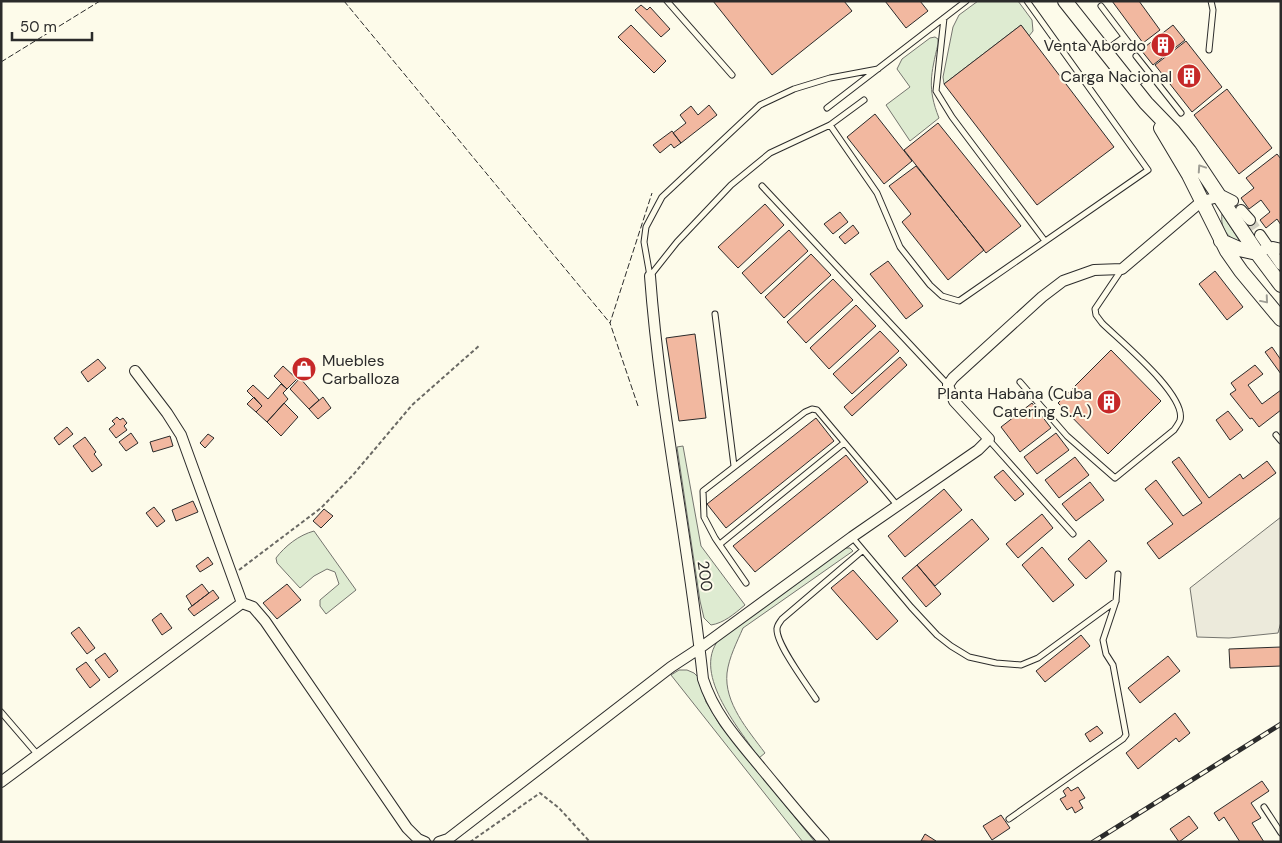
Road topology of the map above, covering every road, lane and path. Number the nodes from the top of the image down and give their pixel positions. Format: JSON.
{"nodes":[{"id":1,"x":667,"y":1,"type":"edge"},
{"id":2,"x":966,"y":1,"type":"edge"},
{"id":3,"x":1026,"y":1,"type":"edge"},
{"id":4,"x":1065,"y":1,"type":"edge"},
{"id":5,"x":1211,"y":1,"type":"edge"},
{"id":6,"x":1100,"y":6,"type":"dead end"},
{"id":7,"x":944,"y":18,"type":"junction"},
{"id":8,"x":1124,"y":37,"type":"junction"},
{"id":9,"x":1132,"y":47,"type":"dead end"},
{"id":10,"x":1210,"y":50,"type":"dead end"},
{"id":11,"x":1104,"y":51,"type":"junction"},
{"id":12,"x":1136,"y":56,"type":"dead end"},
{"id":13,"x":878,"y":69,"type":"junction"},
{"id":14,"x":1150,"y":74,"type":"junction"},
{"id":15,"x":732,"y":75,"type":"dead end"},
{"id":16,"x":1133,"y":87,"type":"junction"},
{"id":17,"x":864,"y":100,"type":"dead end"},
{"id":18,"x":1146,"y":104,"type":"junction"},
{"id":19,"x":826,"y":108,"type":"dead end"},
{"id":20,"x":1181,"y":113,"type":"dead end"},
{"id":21,"x":830,"y":125,"type":"junction"},
{"id":22,"x":762,"y":186,"type":"dead end"},
{"id":23,"x":1218,"y":196,"type":"junction"},
{"id":24,"x":1202,"y":201,"type":"junction"},
{"id":25,"x":1233,"y":201,"type":"dead end"},
{"id":26,"x":1241,"y":210,"type":"dead end"},
{"id":27,"x":1250,"y":220,"type":"tunnel mouth"},
{"id":28,"x":1260,"y":235,"type":"tunnel mouth"},
{"id":29,"x":1045,"y":241,"type":"junction"},
{"id":30,"x":1221,"y":241,"type":"junction"},
{"id":31,"x":1281,"y":249,"type":"edge"},
{"id":32,"x":1262,"y":250,"type":"junction"},
{"id":33,"x":1281,"y":265,"type":"edge"},
{"id":34,"x":1122,"y":269,"type":"junction"},
{"id":35,"x":650,"y":276,"type":"junction"},
{"id":36,"x":1249,"y":280,"type":"junction"},
{"id":37,"x":1281,"y":285,"type":"edge"},
{"id":38,"x":714,"y":314,"type":"dead end"},
{"id":39,"x":1281,"y":319,"type":"edge"},
{"id":40,"x":480,"y":345,"type":"dead end"},
{"id":41,"x":135,"y":371,"type":"dead end"},
{"id":42,"x":1020,"y":382,"type":"dead end"},
{"id":43,"x":948,"y":385,"type":"junction"},
{"id":44,"x":1276,"y":435,"type":"dead end"},
{"id":45,"x":989,"y":439,"type":"junction"},
{"id":46,"x":1281,"y":441,"type":"edge"},
{"id":47,"x":844,"y":443,"type":"junction"},
{"id":48,"x":734,"y":466,"type":"junction"},
{"id":49,"x":897,"y":506,"type":"junction"},
{"id":50,"x":1073,"y":534,"type":"dead end"},
{"id":51,"x":852,"y":537,"type":"junction"},
{"id":52,"x":720,"y":544,"type":"junction"},
{"id":53,"x":863,"y":550,"type":"junction"},
{"id":54,"x":1118,"y":574,"type":"dead end"},
{"id":55,"x":232,"y":576,"type":"junction"},
{"id":56,"x":746,"y":583,"type":"dead end"},
{"id":57,"x":1116,"y":601,"type":"junction"},
{"id":58,"x":242,"y":603,"type":"junction"},
{"id":59,"x":700,"y":648,"type":"junction"},
{"id":60,"x":816,"y":699,"type":"dead end"},
{"id":61,"x":1,"y":712,"type":"edge"},
{"id":62,"x":38,"y":754,"type":"junction"},
{"id":63,"x":1,"y":782,"type":"edge"},
{"id":64,"x":1264,"y":807,"type":"dead end"},
{"id":65,"x":1009,"y":819,"type":"dead end"},
{"id":66,"x":1281,"y":833,"type":"edge"},
{"id":67,"x":425,"y":842,"type":"edge"},
{"id":68,"x":439,"y":842,"type":"edge"},
{"id":69,"x":470,"y":842,"type":"edge"},
{"id":70,"x":590,"y":842,"type":"edge"},
{"id":71,"x":824,"y":842,"type":"edge"}],
"edges":[{"from":1,"to":15,"type":"lane"},
{"from":2,"to":7,"type":"lane"},
{"from":3,"to":29,"type":"lane"},
{"from":4,"to":11,"type":"main road"},
{"from":5,"to":10,"type":"lane"},
{"from":6,"to":8,"type":"lane"},
{"from":7,"to":13,"type":"lane"},
{"from":7,"to":29,"type":"lane"},
{"from":8,"to":9,"type":"lane"},
{"from":8,"to":11,"type":"lane"},
{"from":11,"to":16,"type":"main road"},
{"from":12,"to":14,"type":"lane"},
{"from":13,"to":19,"type":"lane"},
{"from":13,"to":35,"type":"lane"},
{"from":14,"to":16,"type":"lane"},
{"from":14,"to":20,"type":"lane"},
{"from":16,"to":18,"type":"main road"},
{"from":17,"to":21,"type":"lane"},
{"from":23,"to":18,"type":"main road","one_way":true},
{"from":18,"to":24,"type":"main road"},
{"from":21,"to":29,"type":"lane"},
{"from":21,"to":35,"type":"lane"},
{"from":22,"to":43,"type":"lane"},
{"from":23,"to":24,"type":"street"},
{"from":23,"to":25,"type":"street"},
{"from":23,"to":32,"type":"main road"},
{"from":24,"to":30,"type":"main road"},
{"from":24,"to":34,"type":"street"},
{"from":26,"to":27,"type":"street"},
{"from":28,"to":32,"type":"street"},
{"from":30,"to":32,"type":"main road"},
{"from":30,"to":36,"type":"main road"},
{"from":31,"to":32,"type":"street"},
{"from":32,"to":33,"type":"street"},
{"from":32,"to":36,"type":"main road"},
{"from":32,"to":37,"type":"main road"},
{"from":34,"to":42,"type":"lane"},
{"from":34,"to":43,"type":"street"},
{"from":35,"to":59,"type":"street","name":"200"},
{"from":36,"to":39,"type":"main road","one_way":true},
{"from":38,"to":48,"type":"lane"},
{"from":40,"to":55,"type":"path"},
{"from":41,"to":55,"type":"street"},
{"from":43,"to":45,"type":"street"},
{"from":44,"to":46,"type":"lane"},
{"from":45,"to":49,"type":"street"},
{"from":45,"to":50,"type":"lane"},
{"from":47,"to":48,"type":"lane"},
{"from":47,"to":49,"type":"lane"},
{"from":47,"to":52,"type":"lane"},
{"from":48,"to":52,"type":"lane"},
{"from":49,"to":51,"type":"street"},
{"from":51,"to":53,"type":"lane"},
{"from":51,"to":59,"type":"street"},
{"from":52,"to":56,"type":"lane"},
{"from":53,"to":57,"type":"lane"},
{"from":53,"to":60,"type":"lane"},
{"from":54,"to":57,"type":"lane"},
{"from":55,"to":58,"type":"street"},
{"from":57,"to":65,"type":"lane"},
{"from":58,"to":62,"type":"street"},
{"from":58,"to":67,"type":"street"},
{"from":59,"to":68,"type":"street"},
{"from":59,"to":71,"type":"street","name":"200"},
{"from":61,"to":62,"type":"lane"},
{"from":62,"to":63,"type":"street"},
{"from":64,"to":66,"type":"lane"},
{"from":69,"to":70,"type":"path"}]}
